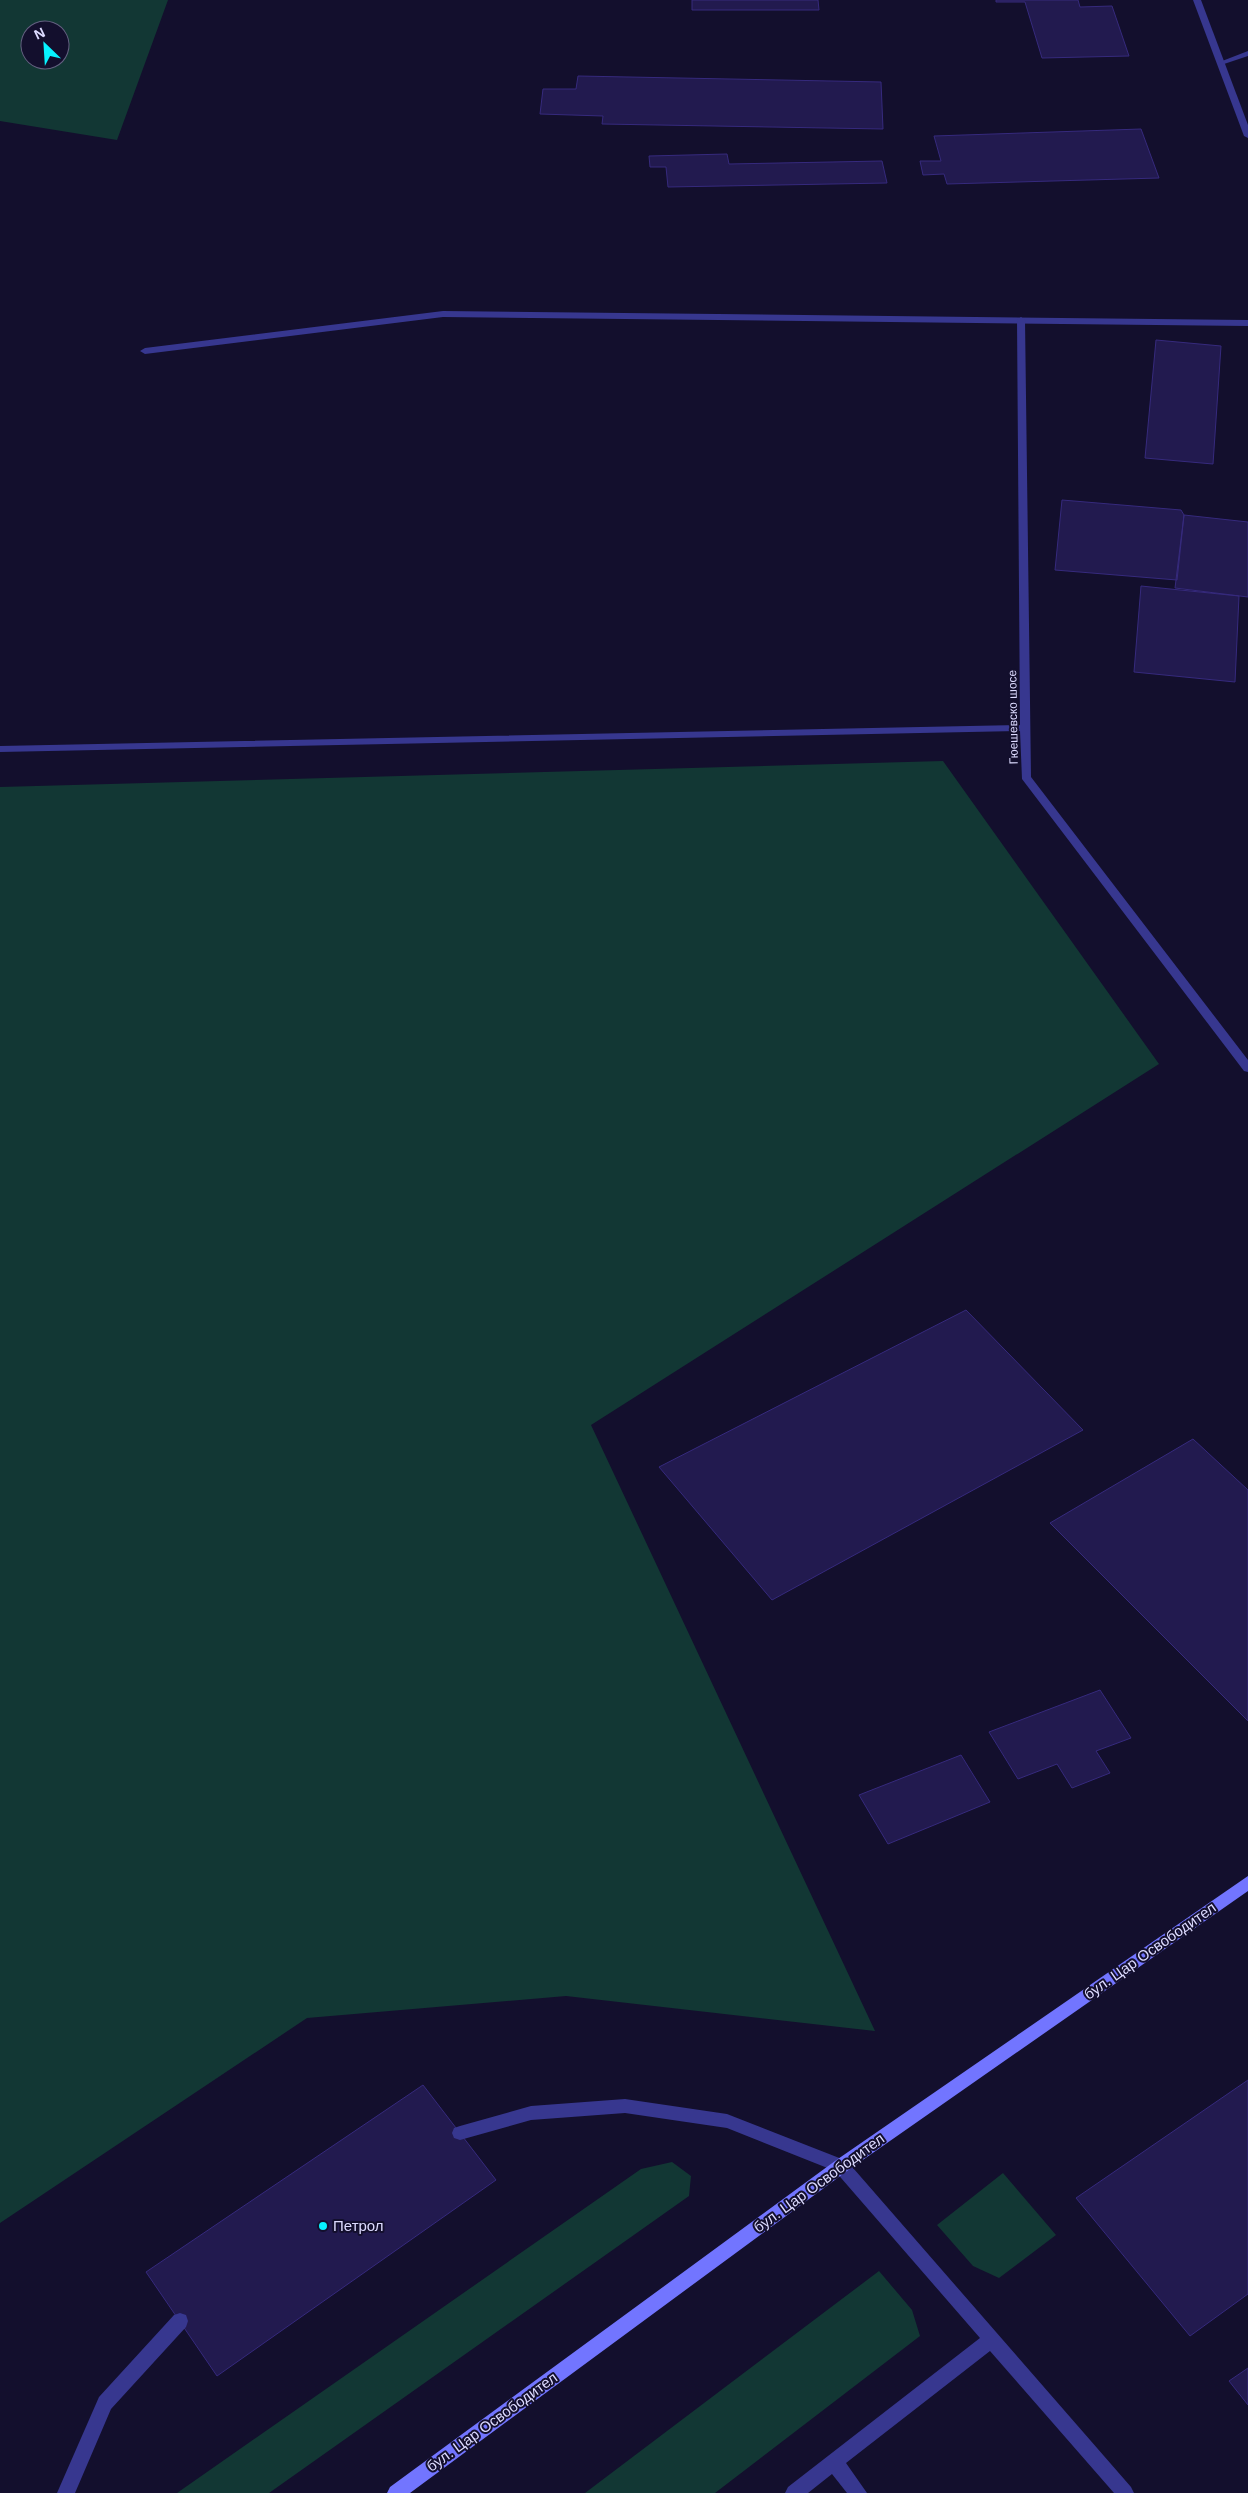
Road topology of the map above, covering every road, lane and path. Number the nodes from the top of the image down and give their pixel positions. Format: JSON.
{"nodes":[{"id":1,"x":1197,"y":0,"type":"edge"},
{"id":2,"x":1248,"y":53,"type":"edge"},
{"id":3,"x":1221,"y":63,"type":"junction"},
{"id":4,"x":1248,"y":136,"type":"edge"},
{"id":5,"x":1021,"y":320,"type":"junction"},
{"id":6,"x":1248,"y":323,"type":"edge"},
{"id":7,"x":145,"y":351,"type":"dead end"},
{"id":8,"x":1026,"y":728,"type":"junction"},
{"id":9,"x":0,"y":749,"type":"edge"},
{"id":10,"x":1248,"y":1068,"type":"edge"},
{"id":11,"x":1248,"y":1883,"type":"edge"},
{"id":12,"x":460,"y":2133,"type":"dead end"},
{"id":13,"x":841,"y":2166,"type":"junction"},
{"id":14,"x":180,"y":2321,"type":"dead end"},
{"id":15,"x":992,"y":2338,"type":"junction"},
{"id":16,"x":834,"y":2462,"type":"junction"},
{"id":17,"x":66,"y":2493,"type":"edge"},
{"id":18,"x":396,"y":2493,"type":"edge"},
{"id":19,"x":794,"y":2493,"type":"edge"},
{"id":20,"x":858,"y":2493,"type":"edge"},
{"id":21,"x":1126,"y":2493,"type":"edge"}],
"edges":[{"from":1,"to":3,"type":"street"},
{"from":2,"to":3,"type":"street"},
{"from":3,"to":4,"type":"street"},
{"from":5,"to":6,"type":"street"},
{"from":5,"to":7,"type":"street"},
{"from":5,"to":8,"type":"street","name":"Гюешевско шосе"},
{"from":8,"to":9,"type":"street"},
{"from":8,"to":10,"type":"street","name":"Гюешевско шосе"},
{"from":11,"to":13,"type":"main road","name":"бул. Цар Освободител"},
{"from":12,"to":13,"type":"street"},
{"from":13,"to":15,"type":"street"},
{"from":13,"to":18,"type":"main road","name":"бул. Цар Освободител"},
{"from":14,"to":17,"type":"street"},
{"from":15,"to":16,"type":"street"},
{"from":15,"to":21,"type":"street"},
{"from":16,"to":19,"type":"street"},
{"from":16,"to":20,"type":"street"}]}
